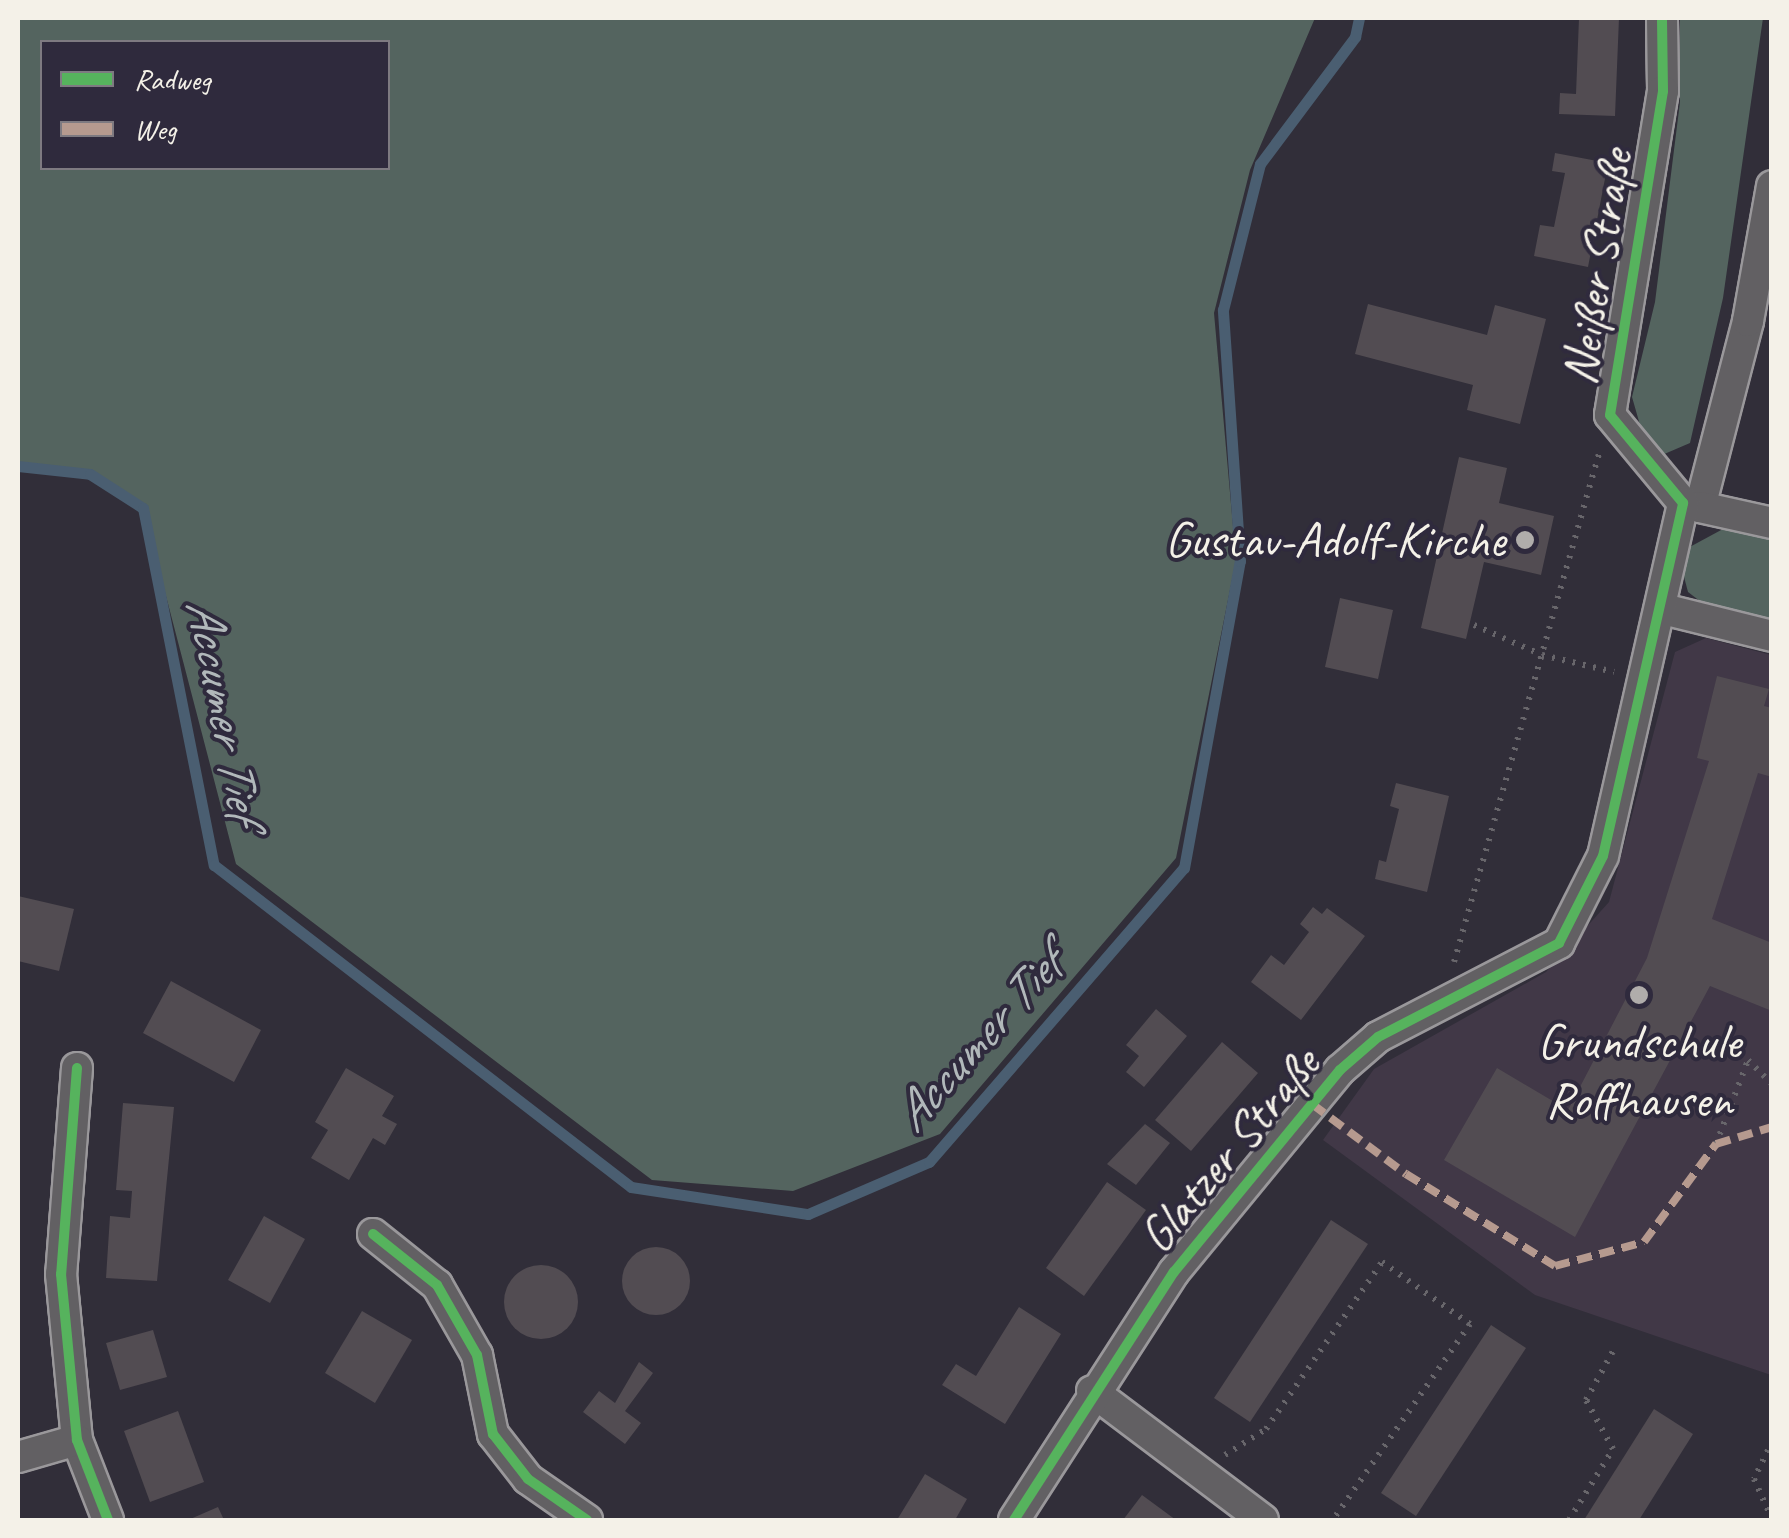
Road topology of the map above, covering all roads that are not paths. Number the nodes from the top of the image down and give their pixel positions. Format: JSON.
{"nodes":[{"id":1,"x":1662,"y":18,"type":"edge"},
{"id":2,"x":1772,"y":186,"type":"edge"},
{"id":3,"x":1692,"y":505,"type":"junction"},
{"id":4,"x":1772,"y":524,"type":"edge"},
{"id":5,"x":1663,"y":609,"type":"junction"},
{"id":6,"x":1772,"y":636,"type":"edge"},
{"id":7,"x":76,"y":1068,"type":"dead end"},
{"id":8,"x":373,"y":1234,"type":"dead end"},
{"id":9,"x":1092,"y":1392,"type":"junction"},
{"id":10,"x":77,"y":1440,"type":"junction"},
{"id":11,"x":18,"y":1457,"type":"edge"},
{"id":12,"x":108,"y":1520,"type":"edge"},
{"id":13,"x":587,"y":1520,"type":"edge"},
{"id":14,"x":1014,"y":1520,"type":"edge"},
{"id":15,"x":1263,"y":1520,"type":"edge"}],
"edges":[{"from":1,"to":3,"type":"street","name":"Neißer Straße"},
{"from":2,"to":3,"type":"street","name":"Glatzer Straße"},
{"from":3,"to":4,"type":"street"},
{"from":3,"to":5,"type":"street","name":"Glatzer Straße"},
{"from":5,"to":6,"type":"street"},
{"from":5,"to":9,"type":"street","name":"Glatzer Straße"},
{"from":7,"to":10,"type":"street"},
{"from":8,"to":13,"type":"street"},
{"from":9,"to":14,"type":"street","name":"Glatzer Straße"},
{"from":9,"to":15,"type":"street"},
{"from":10,"to":11,"type":"street"},
{"from":10,"to":12,"type":"street"}]}
